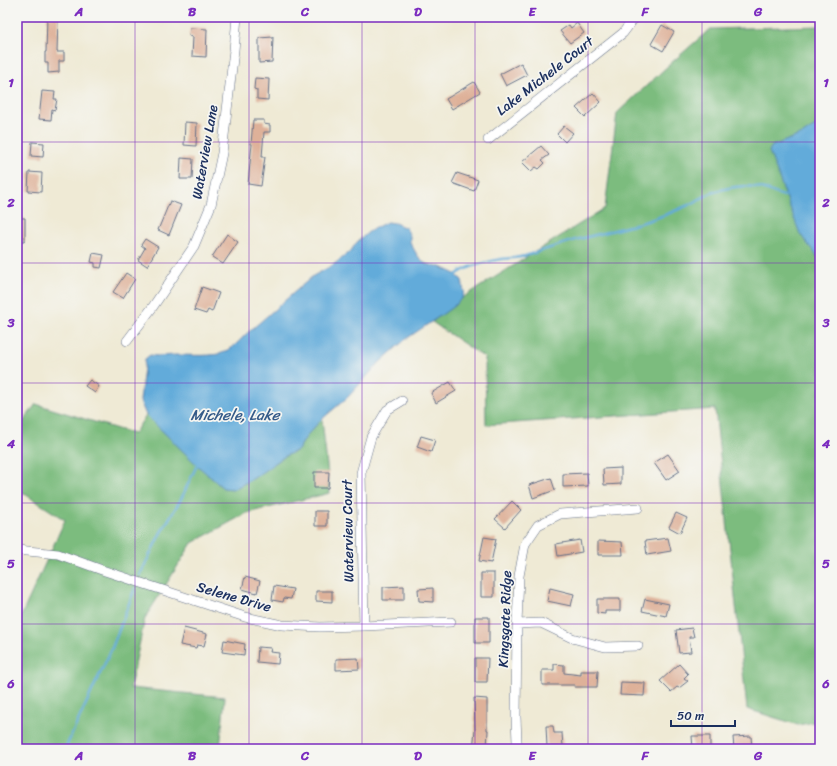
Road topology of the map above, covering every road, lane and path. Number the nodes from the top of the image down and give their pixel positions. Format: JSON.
{"nodes":[{"id":1,"x":237,"y":17,"type":"edge"},
{"id":2,"x":634,"y":17,"type":"edge"},
{"id":3,"x":488,"y":140,"type":"dead end"},
{"id":4,"x":127,"y":341,"type":"dead end"},
{"id":5,"x":402,"y":400,"type":"dead end"},
{"id":6,"x":638,"y":508,"type":"dead end"},
{"id":7,"x":17,"y":550,"type":"edge"},
{"id":8,"x":451,"y":622,"type":"dead end"},
{"id":9,"x":517,"y":624,"type":"junction"},
{"id":10,"x":364,"y":626,"type":"junction"},
{"id":11,"x":638,"y":646,"type":"dead end"},
{"id":12,"x":519,"y":749,"type":"edge"}],
"edges":[{"from":1,"to":4,"type":"street","name":"Waterview Lane"},
{"from":2,"to":3,"type":"street","name":"Lake Michele Court"},
{"from":5,"to":10,"type":"street","name":"Waterview Court"},
{"from":6,"to":9,"type":"street","name":"Kingsgate Ridge"},
{"from":7,"to":10,"type":"street","name":"Selene Drive"},
{"from":8,"to":10,"type":"street","name":"Selene Drive"},
{"from":9,"to":11,"type":"street"},
{"from":9,"to":12,"type":"street","name":"Kingsgate Ridge"}]}
